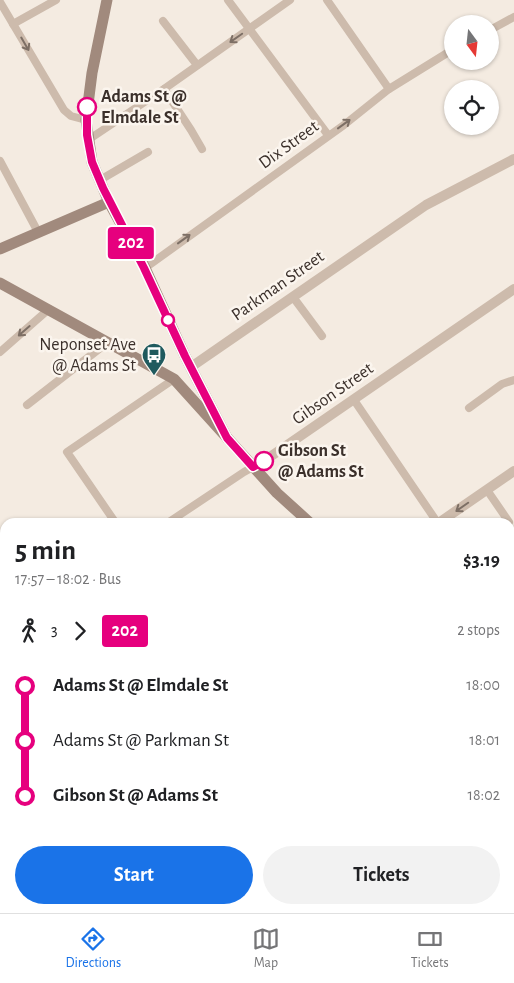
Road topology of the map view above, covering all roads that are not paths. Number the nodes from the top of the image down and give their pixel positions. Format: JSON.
{"nodes":[{"id":1,"x":56,"y":0,"type":"edge"},
{"id":2,"x":107,"y":0,"type":"edge"},
{"id":3,"x":228,"y":0,"type":"edge"},
{"id":4,"x":290,"y":0,"type":"edge"},
{"id":5,"x":327,"y":0,"type":"edge"},
{"id":6,"x":0,"y":2,"type":"edge"},
{"id":7,"x":514,"y":17,"type":"edge"},
{"id":8,"x":163,"y":21,"type":"dead end"},
{"id":9,"x":14,"y":24,"type":"junction"},
{"id":10,"x":499,"y":25,"type":"edge"},
{"id":11,"x":250,"y":29,"type":"junction"},
{"id":12,"x":444,"y":55,"type":"edge"},
{"id":13,"x":197,"y":65,"type":"junction"},
{"id":14,"x":164,"y":89,"type":"junction"},
{"id":15,"x":389,"y":89,"type":"junction"},
{"id":16,"x":86,"y":120,"type":"junction"},
{"id":17,"x":328,"y":135,"type":"junction"},
{"id":18,"x":88,"y":140,"type":"junction"},
{"id":19,"x":202,"y":149,"type":"dead end"},
{"id":20,"x":148,"y":152,"type":"dead end"},
{"id":21,"x":514,"y":159,"type":"edge"},
{"id":22,"x":0,"y":162,"type":"edge"},
{"id":23,"x":100,"y":180,"type":"junction"},
{"id":24,"x":109,"y":202,"type":"junction"},
{"id":25,"x":38,"y":232,"type":"junction"},
{"id":26,"x":0,"y":249,"type":"edge"},
{"id":27,"x":144,"y":268,"type":"junction"},
{"id":28,"x":0,"y":282,"type":"edge"},
{"id":29,"x":514,"y":289,"type":"edge"},
{"id":30,"x":293,"y":297,"type":"junction"},
{"id":31,"x":48,"y":309,"type":"junction"},
{"id":32,"x":322,"y":336,"type":"dead end"},
{"id":33,"x":108,"y":342,"type":"junction"},
{"id":34,"x":0,"y":352,"type":"edge"},
{"id":35,"x":192,"y":367,"type":"junction"},
{"id":36,"x":174,"y":378,"type":"junction"},
{"id":37,"x":514,"y":380,"type":"edge"},
{"id":38,"x":192,"y":398,"type":"junction"},
{"id":39,"x":354,"y":400,"type":"junction"},
{"id":40,"x":27,"y":405,"type":"dead end"},
{"id":41,"x":469,"y":408,"type":"dead end"},
{"id":42,"x":227,"y":438,"type":"junction"},
{"id":43,"x":253,"y":467,"type":"junction"},
{"id":44,"x":514,"y":471,"type":"edge"},
{"id":45,"x":487,"y":490,"type":"junction"},
{"id":46,"x":112,"y":518,"type":"edge"},
{"id":47,"x":175,"y":518,"type":"edge"},
{"id":48,"x":301,"y":518,"type":"edge"},
{"id":49,"x":442,"y":518,"type":"edge"},
{"id":50,"x":448,"y":518,"type":"edge"},
{"id":51,"x":507,"y":518,"type":"edge"}],
"edges":[{"from":1,"to":9,"type":"street"},
{"from":2,"to":16,"type":"main road"},
{"from":3,"to":11,"type":"street"},
{"from":4,"to":11,"type":"street"},
{"from":5,"to":15,"type":"street"},
{"from":6,"to":9,"type":"street"},
{"from":7,"to":10,"type":"street"},
{"from":8,"to":13,"type":"street"},
{"from":9,"to":16,"type":"street","one_way":true},
{"from":11,"to":13,"type":"street","one_way":true},
{"from":11,"to":17,"type":"street"},
{"from":12,"to":15,"type":"street","name":"Dix Street"},
{"from":13,"to":14,"type":"street"},
{"from":14,"to":18,"type":"street"},
{"from":14,"to":19,"type":"street"},
{"from":17,"to":15,"type":"street","name":"Dix Street","one_way":true},
{"from":16,"to":18,"type":"main road"},
{"from":27,"to":17,"type":"street","name":"Dix Street","one_way":true},
{"from":18,"to":23,"type":"main road"},
{"from":20,"to":23,"type":"street"},
{"from":21,"to":30,"type":"street","name":"Parkman Street"},
{"from":22,"to":25,"type":"street"},
{"from":23,"to":24,"type":"main road"},
{"from":24,"to":25,"type":"main road"},
{"from":24,"to":27,"type":"main road"},
{"from":25,"to":26,"type":"main road"},
{"from":27,"to":35,"type":"main road"},
{"from":28,"to":31,"type":"main road"},
{"from":29,"to":39,"type":"street","name":"Gibson Street"},
{"from":30,"to":32,"type":"street"},
{"from":30,"to":35,"type":"street","name":"Parkman Street"},
{"from":31,"to":33,"type":"main road"},
{"from":31,"to":34,"type":"street","one_way":true},
{"from":33,"to":36,"type":"main road"},
{"from":33,"to":40,"type":"street"},
{"from":35,"to":36,"type":"main road","name":"Parkman Street"},
{"from":35,"to":38,"type":"main road"},
{"from":35,"to":42,"type":"main road"},
{"from":36,"to":38,"type":"main road"},
{"from":36,"to":46,"type":"street","name":"Parkman Street"},
{"from":37,"to":41,"type":"street"},
{"from":38,"to":42,"type":"main road"},
{"from":39,"to":43,"type":"street","name":"Gibson Street"},
{"from":39,"to":49,"type":"street"},
{"from":42,"to":43,"type":"main road"},
{"from":43,"to":47,"type":"street","name":"Gibson Street"},
{"from":43,"to":48,"type":"main road"},
{"from":44,"to":45,"type":"street"},
{"from":45,"to":50,"type":"street","one_way":true},
{"from":45,"to":51,"type":"street"}]}
